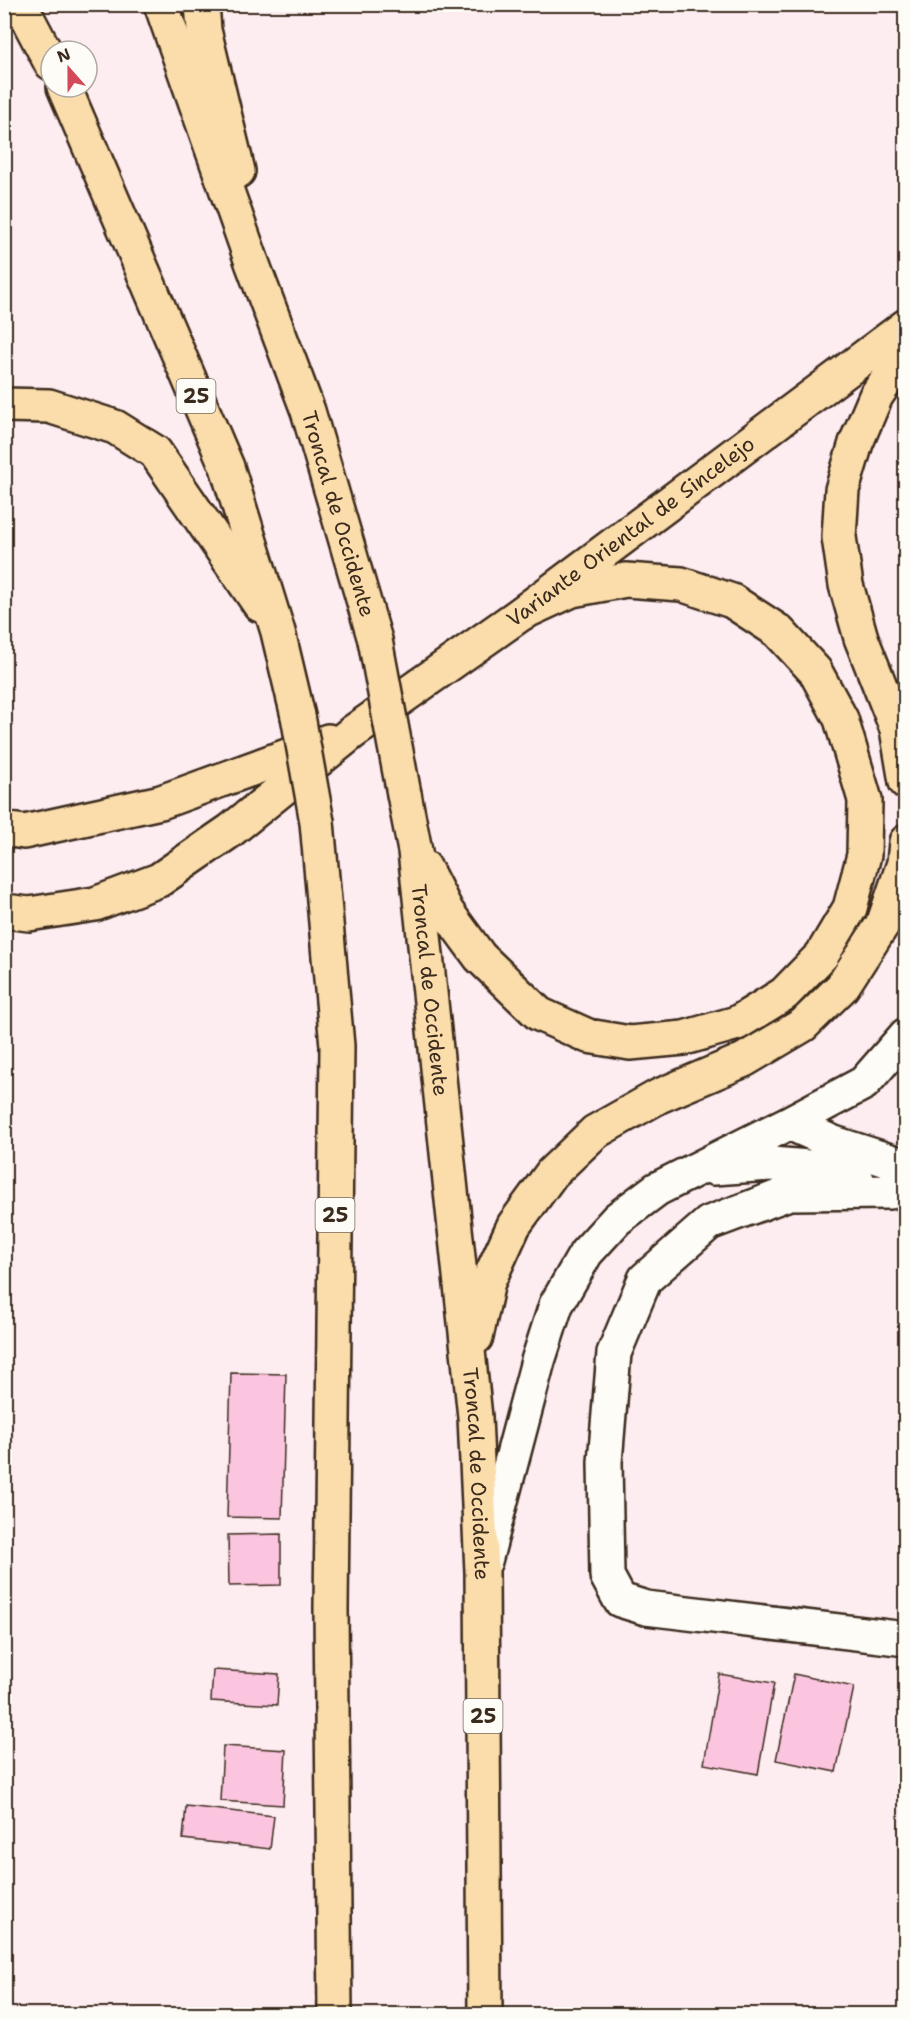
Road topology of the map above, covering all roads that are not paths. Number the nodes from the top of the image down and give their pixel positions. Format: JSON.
{"nodes":[{"id":1,"x":20,"y":4,"type":"edge"},
{"id":2,"x":161,"y":4,"type":"edge"},
{"id":3,"x":202,"y":4,"type":"edge"},
{"id":4,"x":39,"y":40,"type":"edge"},
{"id":5,"x":69,"y":99,"type":"edge"},
{"id":6,"x":253,"y":265,"type":"junction"},
{"id":7,"x":906,"y":308,"type":"edge"},
{"id":8,"x":906,"y":326,"type":"edge"},
{"id":9,"x":906,"y":352,"type":"edge"},
{"id":10,"x":822,"y":387,"type":"junction"},
{"id":11,"x":4,"y":405,"type":"edge"},
{"id":12,"x":522,"y":613,"type":"junction"},
{"id":13,"x":278,"y":632,"type":"junction"},
{"id":14,"x":885,"y":699,"type":"junction"},
{"id":15,"x":353,"y":732,"type":"junction"},
{"id":16,"x":906,"y":733,"type":"edge"},
{"id":17,"x":906,"y":782,"type":"edge"},
{"id":18,"x":4,"y":829,"type":"edge"},
{"id":19,"x":906,"y":842,"type":"edge"},
{"id":20,"x":415,"y":851,"type":"junction"},
{"id":21,"x":4,"y":911,"type":"edge"},
{"id":22,"x":906,"y":1035,"type":"edge"},
{"id":23,"x":789,"y":1123,"type":"junction"},
{"id":24,"x":695,"y":1170,"type":"junction"},
{"id":25,"x":900,"y":1185,"type":"edge"},
{"id":26,"x":475,"y":1417,"type":"junction"},
{"id":27,"x":482,"y":1572,"type":"junction"},
{"id":28,"x":906,"y":1639,"type":"edge"},
{"id":29,"x":335,"y":2014,"type":"edge"},
{"id":30,"x":485,"y":2014,"type":"edge"}],
"edges":[{"from":1,"to":4,"type":"highway"},
{"from":2,"to":6,"type":"highway","name":"Troncal de Occidente","number":"25"},
{"from":3,"to":6,"type":"highway"},
{"from":5,"to":13,"type":"highway","number":"25"},
{"from":6,"to":20,"type":"highway","name":"Troncal de Occidente","number":"25","bridge":true},
{"from":7,"to":10,"type":"highway"},
{"from":8,"to":10,"type":"highway","name":"Variante Oriental de Sincelejo"},
{"from":9,"to":14,"type":"highway"},
{"from":10,"to":12,"type":"highway","name":"Variante Oriental de Sincelejo"},
{"from":11,"to":13,"type":"highway"},
{"from":12,"to":15,"type":"highway","name":"Variante Oriental de Sincelejo"},
{"from":12,"to":20,"type":"highway"},
{"from":13,"to":29,"type":"highway","number":"25","bridge":true},
{"from":14,"to":16,"type":"street"},
{"from":14,"to":17,"type":"highway"},
{"from":15,"to":18,"type":"highway"},
{"from":15,"to":21,"type":"highway"},
{"from":19,"to":26,"type":"highway"},
{"from":20,"to":26,"type":"highway","name":"Troncal de Occidente","number":"25"},
{"from":22,"to":23,"type":"street"},
{"from":23,"to":24,"type":"street"},
{"from":23,"to":25,"type":"street"},
{"from":24,"to":25,"type":"street"},
{"from":24,"to":27,"type":"street"},
{"from":25,"to":28,"type":"street"},
{"from":26,"to":27,"type":"highway","name":"Troncal de Occidente","number":"25"},
{"from":27,"to":30,"type":"highway","name":"Troncal de Occidente","number":"25"}]}
